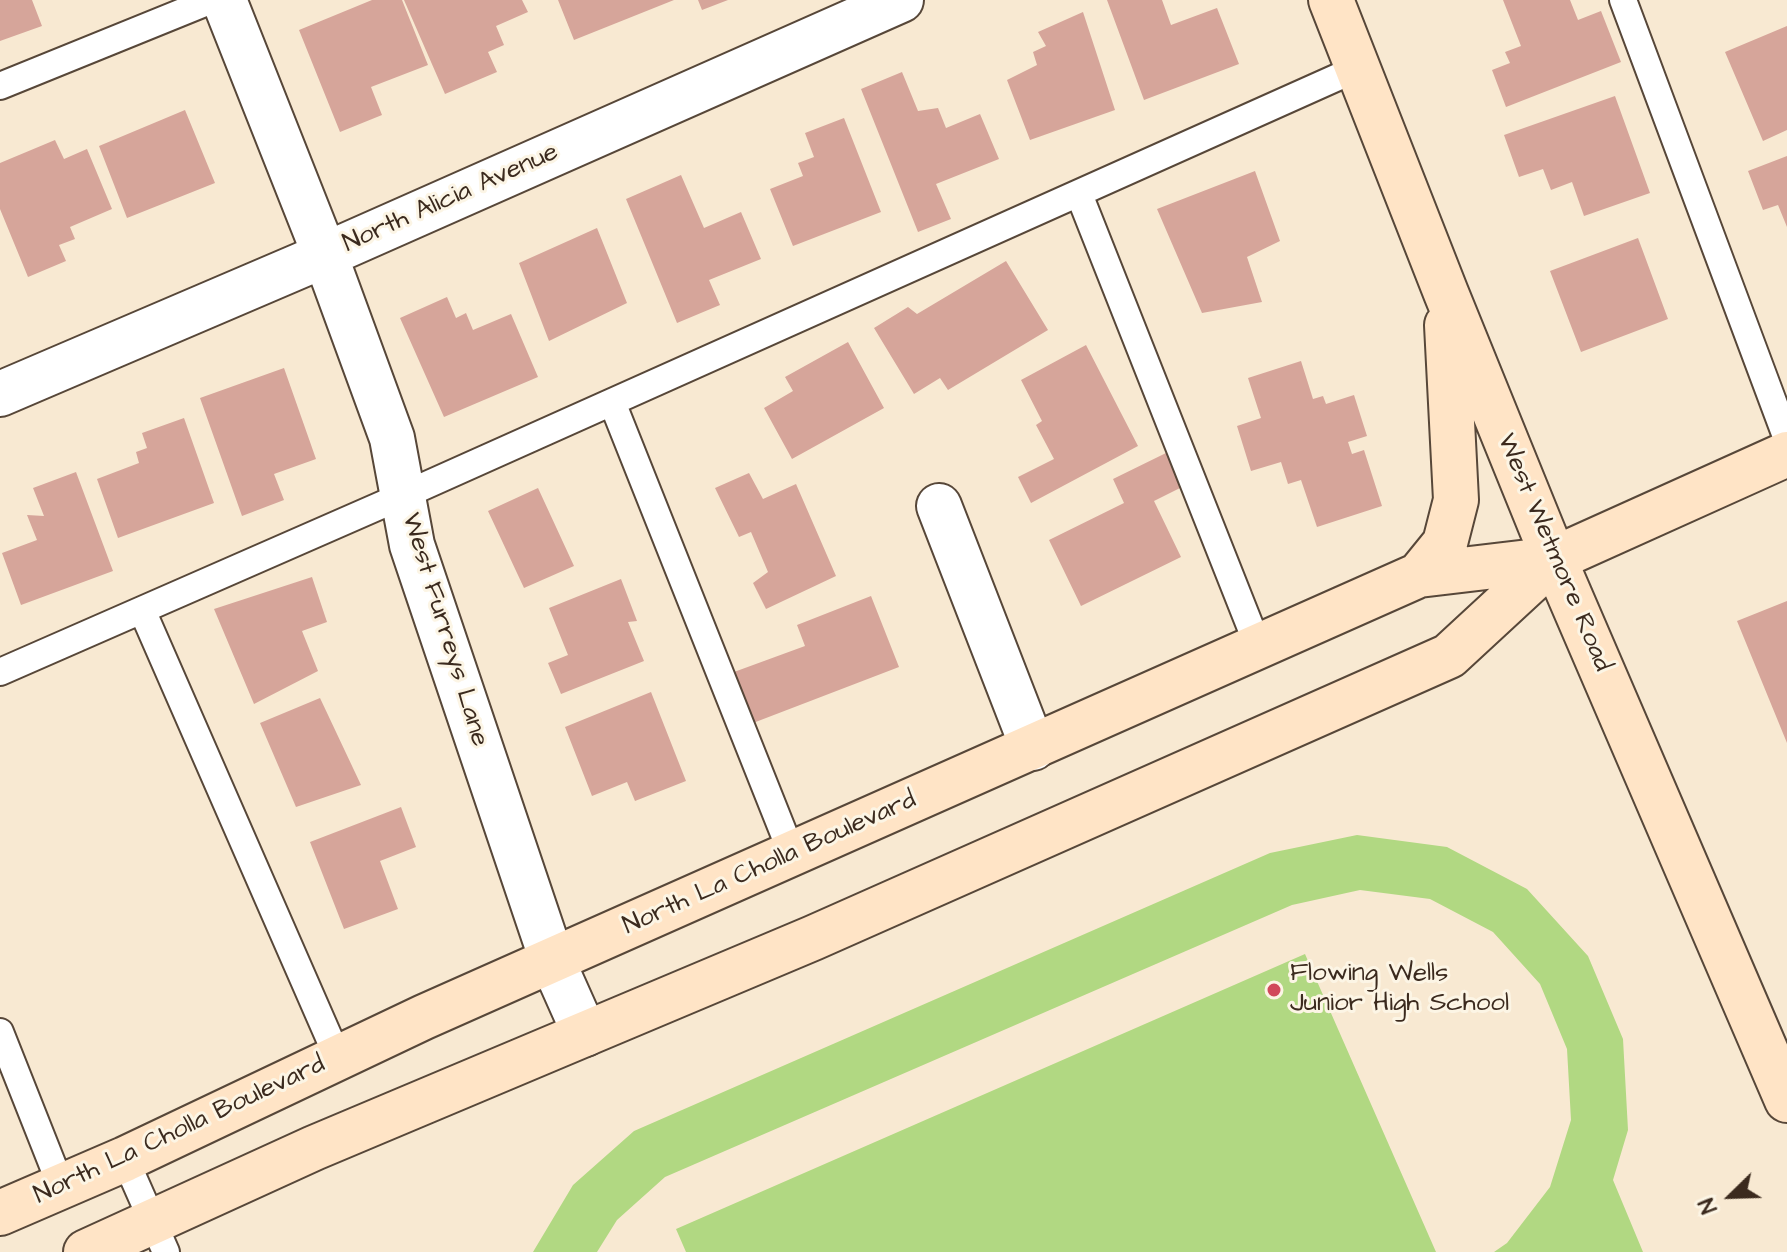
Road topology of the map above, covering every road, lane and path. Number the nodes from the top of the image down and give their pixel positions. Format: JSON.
{"nodes":[{"id":1,"x":212,"y":0,"type":"edge"},
{"id":2,"x":224,"y":0,"type":"edge"},
{"id":3,"x":901,"y":0,"type":"edge"},
{"id":4,"x":1331,"y":0,"type":"edge"},
{"id":5,"x":1623,"y":0,"type":"edge"},
{"id":6,"x":1358,"y":68,"type":"junction"},
{"id":7,"x":0,"y":86,"type":"edge"},
{"id":8,"x":1079,"y":194,"type":"junction"},
{"id":9,"x":325,"y":255,"type":"junction"},
{"id":10,"x":1446,"y":293,"type":"junction"},
{"id":11,"x":0,"y":394,"type":"edge"},
{"id":12,"x":612,"y":402,"type":"junction"},
{"id":13,"x":1787,"y":439,"type":"edge"},
{"id":14,"x":1787,"y":454,"type":"edge"},
{"id":15,"x":402,"y":496,"type":"junction"},
{"id":16,"x":939,"y":506,"type":"dead end"},
{"id":17,"x":1554,"y":559,"type":"junction"},
{"id":18,"x":1419,"y":575,"type":"junction"},
{"id":19,"x":142,"y":610,"type":"junction"},
{"id":20,"x":1258,"y":646,"type":"junction"},
{"id":21,"x":0,"y":672,"type":"edge"},
{"id":22,"x":1033,"y":748,"type":"junction"},
{"id":23,"x":792,"y":854,"type":"junction"},
{"id":24,"x":552,"y":960,"type":"junction"},
{"id":25,"x":0,"y":1032,"type":"edge"},
{"id":26,"x":585,"y":1034,"type":"junction"},
{"id":27,"x":338,"y":1058,"type":"junction"},
{"id":28,"x":1787,"y":1100,"type":"edge"},
{"id":29,"x":125,"y":1159,"type":"junction"},
{"id":30,"x":61,"y":1186,"type":"junction"},
{"id":31,"x":0,"y":1213,"type":"edge"},
{"id":32,"x":160,"y":1237,"type":"edge"},
{"id":33,"x":86,"y":1252,"type":"edge"}],
"edges":[{"from":1,"to":7,"type":"lane"},
{"from":2,"to":9,"type":"street","name":"West Furreys Lane"},
{"from":3,"to":9,"type":"street","name":"North Alicia Avenue"},
{"from":4,"to":6,"type":"street","name":"West Wetmore Road"},
{"from":5,"to":13,"type":"lane"},
{"from":6,"to":8,"type":"lane"},
{"from":6,"to":10,"type":"street","name":"West Wetmore Road"},
{"from":8,"to":12,"type":"lane"},
{"from":8,"to":20,"type":"lane"},
{"from":9,"to":11,"type":"street","name":"North Alicia Avenue"},
{"from":9,"to":15,"type":"street","name":"West Furreys Lane"},
{"from":10,"to":17,"type":"street","name":"West Wetmore Road"},
{"from":10,"to":18,"type":"street"},
{"from":12,"to":15,"type":"lane"},
{"from":12,"to":23,"type":"lane"},
{"from":14,"to":17,"type":"street","name":"North La Cholla Boulevard"},
{"from":15,"to":19,"type":"lane"},
{"from":15,"to":24,"type":"street","name":"West Furreys Lane"},
{"from":16,"to":22,"type":"street"},
{"from":17,"to":18,"type":"street","name":"North La Cholla Boulevard"},
{"from":17,"to":26,"type":"street","name":"North La Cholla Boulevard"},
{"from":17,"to":28,"type":"street","name":"West Wetmore Road"},
{"from":18,"to":20,"type":"street","name":"North La Cholla Boulevard"},
{"from":19,"to":21,"type":"lane"},
{"from":19,"to":27,"type":"lane"},
{"from":20,"to":22,"type":"street","name":"North La Cholla Boulevard"},
{"from":22,"to":23,"type":"street","name":"North La Cholla Boulevard"},
{"from":23,"to":24,"type":"street","name":"North La Cholla Boulevard"},
{"from":24,"to":26,"type":"street","name":"West Furreys Lane"},
{"from":24,"to":27,"type":"street","name":"North La Cholla Boulevard"},
{"from":25,"to":30,"type":"lane"},
{"from":26,"to":32,"type":"street","name":"North La Cholla Boulevard"},
{"from":27,"to":29,"type":"street","name":"North La Cholla Boulevard"},
{"from":29,"to":30,"type":"street","name":"North La Cholla Boulevard"},
{"from":29,"to":32,"type":"lane"},
{"from":30,"to":31,"type":"street","name":"North La Cholla Boulevard"},
{"from":32,"to":33,"type":"street","name":"North La Cholla Boulevard"}]}
